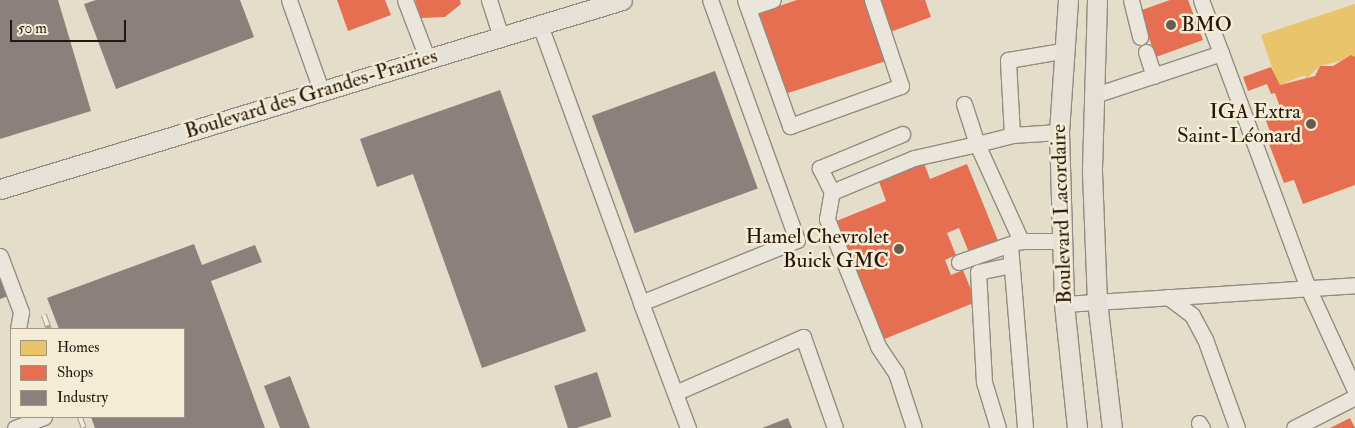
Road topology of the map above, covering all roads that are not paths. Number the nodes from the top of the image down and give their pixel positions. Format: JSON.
{"nodes":[{"id":1,"x":289,"y":0,"type":"edge"},
{"id":2,"x":405,"y":0,"type":"edge"},
{"id":3,"x":489,"y":0,"type":"edge"},
{"id":4,"x":622,"y":0,"type":"edge"},
{"id":5,"x":710,"y":0,"type":"edge"},
{"id":6,"x":773,"y":0,"type":"edge"},
{"id":7,"x":872,"y":0,"type":"edge"},
{"id":8,"x":1068,"y":0,"type":"edge"},
{"id":9,"x":1098,"y":0,"type":"edge"},
{"id":10,"x":1131,"y":0,"type":"edge"},
{"id":11,"x":1201,"y":0,"type":"edge"},
{"id":12,"x":746,"y":4,"type":"edge"},
{"id":13,"x":540,"y":25,"type":"junction"},
{"id":14,"x":501,"y":36,"type":"junction"},
{"id":15,"x":1140,"y":36,"type":"dead end"},
{"id":16,"x":1062,"y":51,"type":"junction"},
{"id":17,"x":1146,"y":52,"type":"dead end"},
{"id":18,"x":1221,"y":53,"type":"junction"},
{"id":19,"x":426,"y":58,"type":"junction"},
{"id":20,"x":1154,"y":76,"type":"junction"},
{"id":21,"x":321,"y":90,"type":"junction"},
{"id":22,"x":1092,"y":96,"type":"junction"},
{"id":23,"x":964,"y":104,"type":"dead end"},
{"id":24,"x":1059,"y":132,"type":"junction"},
{"id":25,"x":902,"y":134,"type":"dead end"},
{"id":26,"x":1012,"y":135,"type":"junction"},
{"id":27,"x":977,"y":144,"type":"junction"},
{"id":28,"x":0,"y":189,"type":"edge"},
{"id":29,"x":832,"y":192,"type":"junction"},
{"id":30,"x":1062,"y":241,"type":"junction"},
{"id":31,"x":1015,"y":243,"type":"junction"},
{"id":32,"x":0,"y":256,"type":"edge"},
{"id":33,"x":959,"y":262,"type":"dead end"},
{"id":34,"x":1012,"y":265,"type":"junction"},
{"id":35,"x":1355,"y":285,"type":"edge"},
{"id":36,"x":1308,"y":288,"type":"junction"},
{"id":37,"x":1168,"y":297,"type":"junction"},
{"id":38,"x":1097,"y":301,"type":"junction"},
{"id":39,"x":641,"y":303,"type":"junction"},
{"id":40,"x":1064,"y":304,"type":"junction"},
{"id":41,"x":18,"y":328,"type":"edge"},
{"id":42,"x":1355,"y":390,"type":"edge"},
{"id":43,"x":675,"y":393,"type":"junction"},
{"id":44,"x":1355,"y":398,"type":"edge"},
{"id":45,"x":41,"y":418,"type":"edge"},
{"id":46,"x":15,"y":428,"type":"edge"},
{"id":47,"x":688,"y":428,"type":"edge"},
{"id":48,"x":835,"y":428,"type":"edge"},
{"id":49,"x":914,"y":428,"type":"edge"},
{"id":50,"x":998,"y":428,"type":"edge"},
{"id":51,"x":1026,"y":428,"type":"edge"},
{"id":52,"x":1077,"y":428,"type":"edge"},
{"id":53,"x":1112,"y":428,"type":"edge"},
{"id":54,"x":1237,"y":428,"type":"edge"},
{"id":55,"x":1294,"y":428,"type":"edge"}],
"edges":[{"from":1,"to":21,"type":"street"},
{"from":2,"to":19,"type":"street"},
{"from":3,"to":14,"type":"street"},
{"from":4,"to":13,"type":"main road","name":"Boulevard des Grandes-Prairies"},
{"from":5,"to":39,"type":"street"},
{"from":6,"to":12,"type":"street"},
{"from":7,"to":12,"type":"street"},
{"from":8,"to":16,"type":"main road","name":"Boulevard Lacordaire"},
{"from":9,"to":22,"type":"main road","name":"Boulevard Lacordaire"},
{"from":10,"to":15,"type":"street"},
{"from":11,"to":18,"type":"street"},
{"from":13,"to":14,"type":"main road","name":"Boulevard des Grandes-Prairies"},
{"from":13,"to":39,"type":"street"},
{"from":14,"to":19,"type":"main road","name":"Boulevard des Grandes-Prairies"},
{"from":16,"to":24,"type":"main road","name":"Boulevard Lacordaire"},
{"from":16,"to":26,"type":"street"},
{"from":17,"to":20,"type":"street"},
{"from":18,"to":20,"type":"street"},
{"from":18,"to":36,"type":"street"},
{"from":19,"to":21,"type":"main road","name":"Boulevard des Grandes-Prairies"},
{"from":20,"to":22,"type":"street"},
{"from":21,"to":28,"type":"main road","name":"Boulevard des Grandes-Prairies"},
{"from":22,"to":38,"type":"main road","name":"Boulevard Lacordaire"},
{"from":23,"to":27,"type":"street"},
{"from":24,"to":26,"type":"street"},
{"from":24,"to":30,"type":"main road","name":"Boulevard Lacordaire"},
{"from":25,"to":29,"type":"street"},
{"from":26,"to":27,"type":"street"},
{"from":27,"to":29,"type":"street"},
{"from":27,"to":31,"type":"street"},
{"from":29,"to":49,"type":"street"},
{"from":30,"to":31,"type":"street"},
{"from":30,"to":40,"type":"main road","name":"Boulevard Lacordaire"},
{"from":31,"to":33,"type":"street"},
{"from":31,"to":34,"type":"street"},
{"from":32,"to":41,"type":"street"},
{"from":34,"to":50,"type":"street"},
{"from":34,"to":51,"type":"street"},
{"from":35,"to":36,"type":"street"},
{"from":36,"to":37,"type":"street"},
{"from":36,"to":42,"type":"street"},
{"from":37,"to":38,"type":"street"},
{"from":37,"to":54,"type":"street"},
{"from":38,"to":40,"type":"street"},
{"from":38,"to":53,"type":"main road","name":"Boulevard Lacordaire"},
{"from":39,"to":43,"type":"street"},
{"from":40,"to":52,"type":"main road","name":"Boulevard Lacordaire"},
{"from":43,"to":47,"type":"street"},
{"from":43,"to":48,"type":"street"},
{"from":44,"to":55,"type":"street"},
{"from":45,"to":46,"type":"street"}]}
